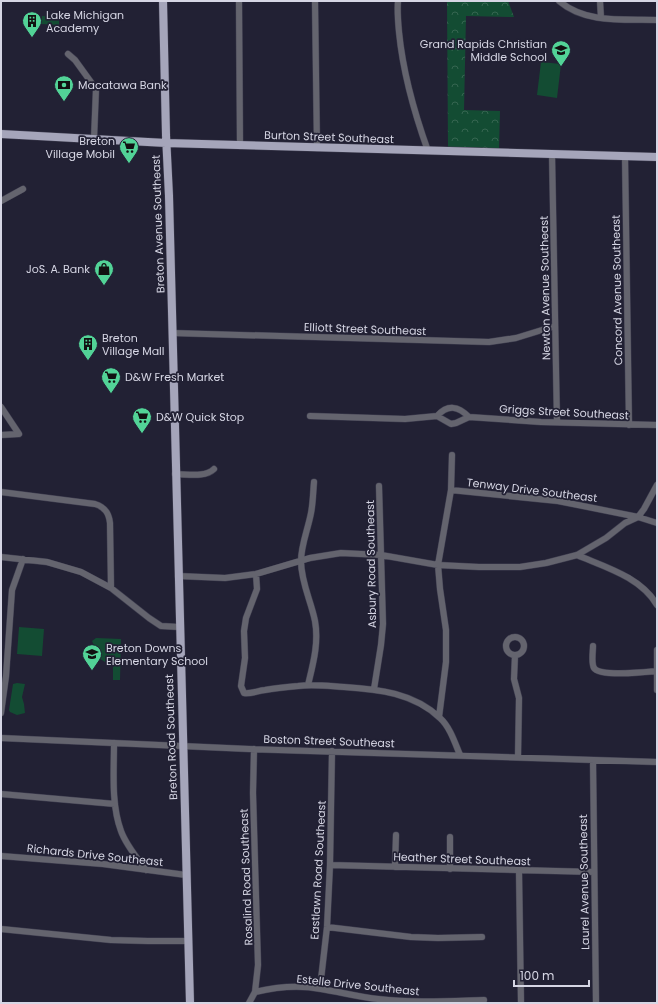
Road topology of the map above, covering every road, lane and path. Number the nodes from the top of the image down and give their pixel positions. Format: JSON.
{"nodes":[{"id":1,"x":164,"y":1,"type":"edge"},
{"id":2,"x":239,"y":1,"type":"edge"},
{"id":3,"x":315,"y":1,"type":"edge"},
{"id":4,"x":398,"y":1,"type":"edge"},
{"id":5,"x":560,"y":1,"type":"edge"},
{"id":6,"x":600,"y":1,"type":"edge"},
{"id":7,"x":601,"y":18,"type":"junction"},
{"id":8,"x":657,"y":20,"type":"edge"},
{"id":9,"x":68,"y":54,"type":"dead end"},
{"id":10,"x":1,"y":134,"type":"edge"},
{"id":11,"x":94,"y":139,"type":"junction"},
{"id":12,"x":166,"y":143,"type":"junction"},
{"id":13,"x":240,"y":146,"type":"junction"},
{"id":14,"x":317,"y":148,"type":"junction"},
{"id":15,"x":428,"y":151,"type":"junction"},
{"id":16,"x":552,"y":154,"type":"junction"},
{"id":17,"x":625,"y":156,"type":"junction"},
{"id":18,"x":657,"y":157,"type":"edge"},
{"id":19,"x":23,"y":189,"type":"dead end"},
{"id":20,"x":1,"y":201,"type":"edge"},
{"id":21,"x":555,"y":326,"type":"junction"},
{"id":22,"x":172,"y":333,"type":"junction"},
{"id":23,"x":1,"y":407,"type":"edge"},
{"id":24,"x":310,"y":416,"type":"dead end"},
{"id":25,"x":437,"y":416,"type":"junction"},
{"id":26,"x":469,"y":416,"type":"junction"},
{"id":27,"x":557,"y":422,"type":"junction"},
{"id":28,"x":629,"y":424,"type":"junction"},
{"id":29,"x":657,"y":426,"type":"edge"},
{"id":30,"x":1,"y":435,"type":"edge"},
{"id":31,"x":175,"y":447,"type":"joint"},
{"id":32,"x":452,"y":455,"type":"dead end"},
{"id":33,"x":214,"y":469,"type":"dead end"},
{"id":34,"x":175,"y":474,"type":"junction"},
{"id":35,"x":314,"y":482,"type":"dead end"},
{"id":36,"x":657,"y":485,"type":"edge"},
{"id":37,"x":379,"y":486,"type":"dead end"},
{"id":38,"x":451,"y":490,"type":"junction"},
{"id":39,"x":1,"y":492,"type":"edge"},
{"id":40,"x":638,"y":517,"type":"junction"},
{"id":41,"x":657,"y":523,"type":"edge"},
{"id":42,"x":380,"y":555,"type":"junction"},
{"id":43,"x":577,"y":555,"type":"junction"},
{"id":44,"x":1,"y":557,"type":"edge"},
{"id":45,"x":23,"y":559,"type":"junction"},
{"id":46,"x":301,"y":561,"type":"junction"},
{"id":47,"x":438,"y":565,"type":"junction"},
{"id":48,"x":256,"y":574,"type":"junction"},
{"id":49,"x":178,"y":576,"type":"junction"},
{"id":50,"x":111,"y":588,"type":"junction"},
{"id":51,"x":657,"y":605,"type":"edge"},
{"id":52,"x":179,"y":627,"type":"junction"},
{"id":53,"x":592,"y":646,"type":"dead end"},
{"id":54,"x":657,"y":650,"type":"edge"},
{"id":55,"x":515,"y":655,"type":"dead end"},
{"id":56,"x":657,"y":671,"type":"edge"},
{"id":57,"x":308,"y":685,"type":"junction"},
{"id":58,"x":374,"y":689,"type":"junction"},
{"id":59,"x":657,"y":690,"type":"edge"},
{"id":60,"x":1,"y":713,"type":"edge"},
{"id":61,"x":439,"y":717,"type":"junction"},
{"id":62,"x":1,"y":738,"type":"edge"},
{"id":63,"x":114,"y":742,"type":"junction"},
{"id":64,"x":183,"y":746,"type":"junction"},
{"id":65,"x":254,"y":749,"type":"junction"},
{"id":66,"x":332,"y":751,"type":"junction"},
{"id":67,"x":460,"y":755,"type":"junction"},
{"id":68,"x":518,"y":757,"type":"junction"},
{"id":69,"x":593,"y":760,"type":"junction"},
{"id":70,"x":657,"y":762,"type":"edge"},
{"id":71,"x":1,"y":794,"type":"edge"},
{"id":72,"x":115,"y":804,"type":"junction"},
{"id":73,"x":396,"y":835,"type":"dead end"},
{"id":74,"x":450,"y":837,"type":"dead end"},
{"id":75,"x":1,"y":856,"type":"edge"},
{"id":76,"x":330,"y":865,"type":"junction"},
{"id":77,"x":395,"y":867,"type":"junction"},
{"id":78,"x":450,"y":869,"type":"junction"},
{"id":79,"x":146,"y":870,"type":"junction"},
{"id":80,"x":519,"y":871,"type":"junction"},
{"id":81,"x":594,"y":872,"type":"junction"},
{"id":82,"x":186,"y":875,"type":"junction"},
{"id":83,"x":327,"y":928,"type":"junction"},
{"id":84,"x":1,"y":930,"type":"edge"},
{"id":85,"x":482,"y":937,"type":"dead end"},
{"id":86,"x":188,"y":941,"type":"junction"},
{"id":87,"x":320,"y":988,"type":"junction"},
{"id":88,"x":255,"y":992,"type":"junction"},
{"id":89,"x":484,"y":1000,"type":"dead end"},
{"id":90,"x":190,"y":1003,"type":"edge"},
{"id":91,"x":249,"y":1003,"type":"edge"},
{"id":92,"x":521,"y":1003,"type":"edge"},
{"id":93,"x":596,"y":1003,"type":"edge"}],
"edges":[{"from":1,"to":12,"type":"main road","name":"Breton Avenue Southeast"},
{"from":2,"to":13,"type":"street"},
{"from":3,"to":14,"type":"street"},
{"from":4,"to":15,"type":"street"},
{"from":5,"to":7,"type":"street"},
{"from":6,"to":7,"type":"street"},
{"from":7,"to":8,"type":"street"},
{"from":9,"to":11,"type":"street"},
{"from":10,"to":11,"type":"main road","name":"Burton Street Southeast"},
{"from":11,"to":12,"type":"main road","name":"Burton Street Southeast"},
{"from":12,"to":13,"type":"main road","name":"Burton Street Southeast"},
{"from":12,"to":22,"type":"main road","name":"Breton Avenue Southeast"},
{"from":13,"to":14,"type":"main road","name":"Burton Street Southeast"},
{"from":14,"to":15,"type":"main road","name":"Burton Street Southeast"},
{"from":15,"to":16,"type":"main road","name":"Burton Street Southeast"},
{"from":16,"to":17,"type":"main road","name":"Burton Street Southeast"},
{"from":16,"to":21,"type":"street","name":"Newton Avenue Southeast"},
{"from":17,"to":18,"type":"main road","name":"Burton Street Southeast"},
{"from":17,"to":28,"type":"street","name":"Concord Avenue Southeast"},
{"from":19,"to":20,"type":"street"},
{"from":21,"to":22,"type":"street","name":"Elliott Street Southeast"},
{"from":21,"to":27,"type":"street","name":"Newton Avenue Southeast"},
{"from":22,"to":31,"type":"main road","name":"Breton Avenue Southeast"},
{"from":23,"to":30,"type":"street"},
{"from":24,"to":25,"type":"street","name":"Griggs Street Southeast"},
{"from":25,"to":26,"type":"street","name":"Griggs Street Southeast"},
{"from":25,"to":26,"type":"street","name":"Griggs Street Southeast"},
{"from":26,"to":27,"type":"street","name":"Griggs Street Southeast"},
{"from":27,"to":28,"type":"street","name":"Griggs Street Southeast"},
{"from":28,"to":29,"type":"street","name":"Griggs Street Southeast"},
{"from":31,"to":34,"type":"main road","name":"Breton Road Southeast"},
{"from":32,"to":38,"type":"street"},
{"from":33,"to":34,"type":"street"},
{"from":34,"to":49,"type":"main road","name":"Breton Road Southeast"},
{"from":35,"to":46,"type":"street"},
{"from":36,"to":40,"type":"street"},
{"from":37,"to":42,"type":"street","name":"Asbury Road Southeast"},
{"from":38,"to":40,"type":"street","name":"Tenway Drive Southeast"},
{"from":38,"to":47,"type":"street"},
{"from":39,"to":50,"type":"street"},
{"from":40,"to":41,"type":"street","name":"Tenway Drive Southeast"},
{"from":40,"to":43,"type":"street"},
{"from":42,"to":46,"type":"street"},
{"from":42,"to":47,"type":"street"},
{"from":42,"to":58,"type":"street","name":"Asbury Road Southeast"},
{"from":43,"to":47,"type":"street"},
{"from":43,"to":51,"type":"street"},
{"from":44,"to":45,"type":"street"},
{"from":45,"to":50,"type":"street"},
{"from":45,"to":60,"type":"street"},
{"from":46,"to":48,"type":"street"},
{"from":46,"to":57,"type":"street"},
{"from":47,"to":61,"type":"street"},
{"from":48,"to":49,"type":"street"},
{"from":48,"to":57,"type":"street"},
{"from":49,"to":52,"type":"main road","name":"Breton Road Southeast"},
{"from":50,"to":52,"type":"street"},
{"from":52,"to":64,"type":"main road","name":"Breton Road Southeast"},
{"from":53,"to":56,"type":"street"},
{"from":54,"to":56,"type":"street"},
{"from":55,"to":68,"type":"street"},
{"from":56,"to":59,"type":"street"},
{"from":57,"to":58,"type":"street"},
{"from":58,"to":61,"type":"street"},
{"from":61,"to":67,"type":"street"},
{"from":62,"to":63,"type":"street","name":"Boston Street Southeast"},
{"from":63,"to":64,"type":"street","name":"Boston Street Southeast"},
{"from":63,"to":72,"type":"street"},
{"from":64,"to":65,"type":"street","name":"Boston Street Southeast"},
{"from":64,"to":82,"type":"main road","name":"Breton Road Southeast"},
{"from":65,"to":66,"type":"street","name":"Boston Street Southeast"},
{"from":65,"to":88,"type":"street","name":"Rosalind Road Southeast"},
{"from":66,"to":67,"type":"street","name":"Boston Street Southeast"},
{"from":66,"to":76,"type":"street","name":"Eastlawn Road Southeast"},
{"from":67,"to":68,"type":"street","name":"Boston Street Southeast"},
{"from":68,"to":69,"type":"street","name":"Boston Street Southeast"},
{"from":69,"to":70,"type":"street","name":"Boston Street Southeast"},
{"from":69,"to":81,"type":"street","name":"Laurel Avenue Southeast"},
{"from":71,"to":72,"type":"street"},
{"from":72,"to":79,"type":"street"},
{"from":73,"to":77,"type":"street"},
{"from":74,"to":78,"type":"street"},
{"from":75,"to":79,"type":"street","name":"Richards Drive Southeast"},
{"from":76,"to":77,"type":"street","name":"Heather Street Southeast"},
{"from":76,"to":83,"type":"street","name":"Eastlawn Road Southeast"},
{"from":77,"to":78,"type":"street","name":"Heather Street Southeast"},
{"from":78,"to":80,"type":"street","name":"Heather Street Southeast"},
{"from":79,"to":82,"type":"street","name":"Richards Drive Southeast"},
{"from":80,"to":81,"type":"street","name":"Heather Street Southeast"},
{"from":80,"to":92,"type":"street"},
{"from":81,"to":93,"type":"street","name":"Laurel Avenue Southeast"},
{"from":82,"to":86,"type":"main road","name":"Breton Road Southeast"},
{"from":83,"to":85,"type":"street"},
{"from":83,"to":87,"type":"street","name":"Eastlawn Road Southeast"},
{"from":84,"to":86,"type":"street"},
{"from":86,"to":90,"type":"main road","name":"Breton Road Southeast"},
{"from":87,"to":88,"type":"street","name":"Estelle Drive Southeast"},
{"from":87,"to":89,"type":"street","name":"Estelle Drive Southeast"},
{"from":88,"to":91,"type":"street","name":"Rosalind Road Southeast"}]}
